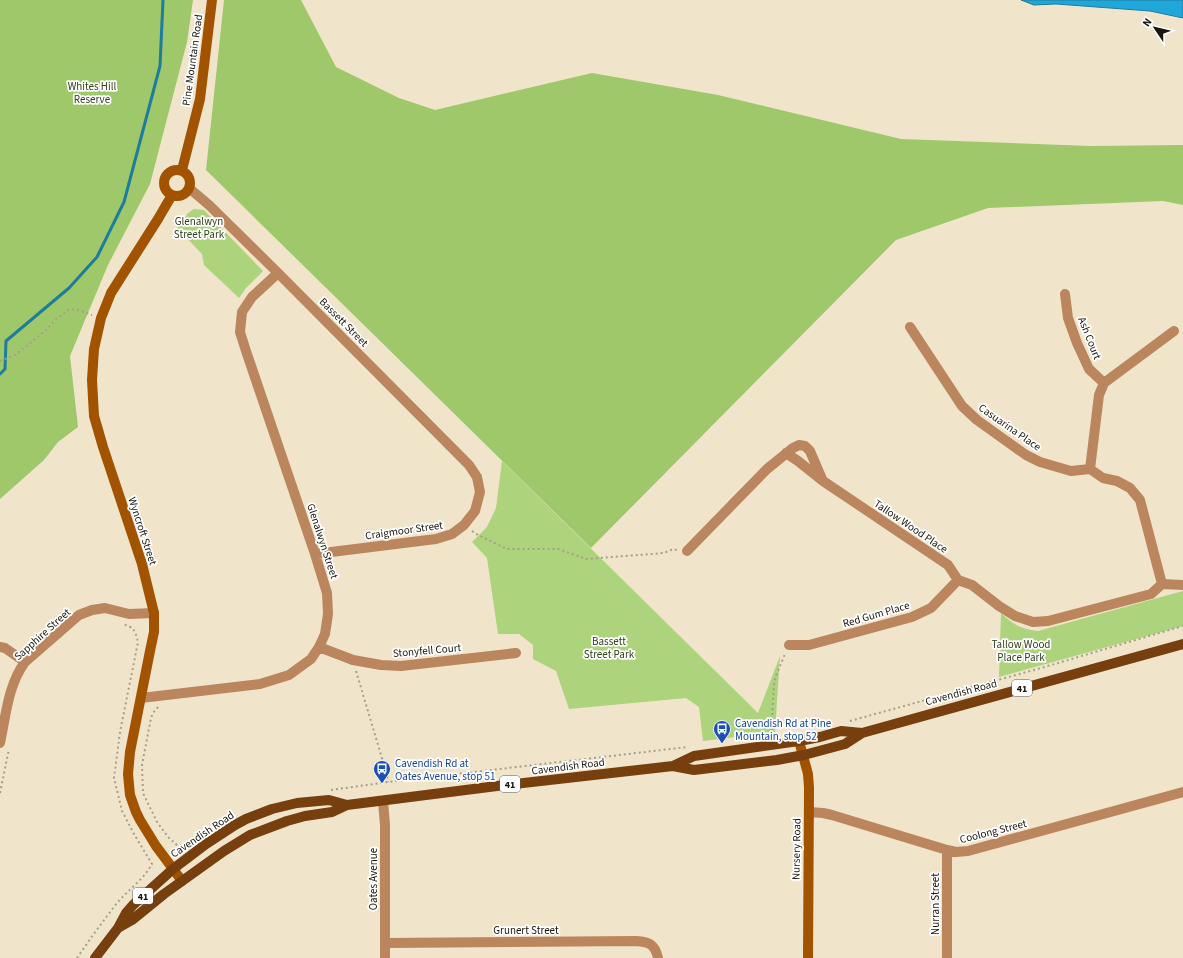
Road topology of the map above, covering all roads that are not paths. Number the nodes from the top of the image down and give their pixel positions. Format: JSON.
{"nodes":[{"id":1,"x":212,"y":0,"type":"edge"},
{"id":2,"x":182,"y":170,"type":"junction"},
{"id":3,"x":189,"y":188,"type":"junction"},
{"id":4,"x":172,"y":195,"type":"junction"},
{"id":5,"x":278,"y":273,"type":"junction"},
{"id":6,"x":1065,"y":294,"type":"dead end"},
{"id":7,"x":910,"y":327,"type":"dead end"},
{"id":8,"x":1174,"y":331,"type":"dead end"},
{"id":9,"x":1104,"y":383,"type":"junction"},
{"id":10,"x":786,"y":453,"type":"junction"},
{"id":11,"x":1090,"y":469,"type":"junction"},
{"id":12,"x":478,"y":477,"type":"joint"},
{"id":13,"x":823,"y":481,"type":"junction"},
{"id":14,"x":686,"y":551,"type":"road end"},
{"id":15,"x":315,"y":554,"type":"junction"},
{"id":16,"x":958,"y":580,"type":"junction"},
{"id":17,"x":1162,"y":584,"type":"junction"},
{"id":18,"x":1183,"y":585,"type":"edge"},
{"id":19,"x":154,"y":613,"type":"junction"},
{"id":20,"x":1183,"y":644,"type":"edge"},
{"id":21,"x":789,"y":645,"type":"road end"},
{"id":22,"x":0,"y":647,"type":"edge"},
{"id":23,"x":319,"y":647,"type":"junction"},
{"id":24,"x":516,"y":653,"type":"dead end"},
{"id":25,"x":25,"y":662,"type":"junction"},
{"id":26,"x":142,"y":698,"type":"junction"},
{"id":27,"x":862,"y":732,"type":"junction"},
{"id":28,"x":799,"y":741,"type":"junction"},
{"id":29,"x":5,"y":743,"type":"edge"},
{"id":30,"x":804,"y":755,"type":"junction"},
{"id":31,"x":673,"y":766,"type":"junction"},
{"id":32,"x":1183,"y":792,"type":"edge"},
{"id":33,"x":383,"y":801,"type":"junction"},
{"id":34,"x":347,"y":805,"type":"junction"},
{"id":35,"x":809,"y":812,"type":"junction"},
{"id":36,"x":947,"y":850,"type":"junction"},
{"id":37,"x":173,"y":869,"type":"junction"},
{"id":38,"x":182,"y":881,"type":"junction"},
{"id":39,"x":118,"y":928,"type":"junction"},
{"id":40,"x":385,"y":943,"type":"junction"},
{"id":41,"x":94,"y":958,"type":"edge"},
{"id":42,"x":385,"y":958,"type":"edge"},
{"id":43,"x":658,"y":958,"type":"edge"},
{"id":44,"x":808,"y":958,"type":"edge"},
{"id":45,"x":947,"y":958,"type":"edge"}],
"edges":[{"from":1,"to":2,"type":"street","name":"Pine Mountain Road"},
{"from":2,"to":3,"type":"street"},
{"from":2,"to":4,"type":"street"},
{"from":3,"to":4,"type":"street"},
{"from":3,"to":5,"type":"street","name":"Bassett Street"},
{"from":4,"to":19,"type":"street","name":"Wyncroft Street"},
{"from":5,"to":12,"type":"street","name":"Bassett Street"},
{"from":5,"to":15,"type":"street","name":"Glenalwyn Street"},
{"from":6,"to":9,"type":"street","name":"Ash Court"},
{"from":7,"to":11,"type":"street","name":"Casuarina Place"},
{"from":8,"to":9,"type":"street"},
{"from":9,"to":11,"type":"street"},
{"from":10,"to":13,"type":"street","name":"Tallow Wood Place"},
{"from":10,"to":13,"type":"street"},
{"from":10,"to":14,"type":"street"},
{"from":11,"to":17,"type":"street"},
{"from":12,"to":15,"type":"street","name":"Craigmoor Street"},
{"from":13,"to":16,"type":"street","name":"Tallow Wood Place"},
{"from":15,"to":23,"type":"street","name":"Glenalwyn Street"},
{"from":16,"to":17,"type":"street","name":"Tallow Wood Place"},
{"from":16,"to":21,"type":"street","name":"Red Gum Place"},
{"from":17,"to":18,"type":"street"},
{"from":19,"to":25,"type":"street","name":"Sapphire Street"},
{"from":19,"to":26,"type":"street","name":"Wyncroft Street"},
{"from":20,"to":27,"type":"main road","name":"Cavendish Road","number":"41"},
{"from":22,"to":25,"type":"street"},
{"from":23,"to":24,"type":"street","name":"Stonyfell Court"},
{"from":23,"to":26,"type":"street","name":"Glenalwyn Street"},
{"from":25,"to":29,"type":"street","name":"Sapphire Street"},
{"from":26,"to":37,"type":"street","name":"Wyncroft Street"},
{"from":27,"to":28,"type":"main road","name":"Cavendish Road","number":"41"},
{"from":27,"to":30,"type":"main road","name":"Cavendish Road","number":"41"},
{"from":28,"to":30,"type":"street","name":"Nursery Road"},
{"from":28,"to":31,"type":"main road","name":"Cavendish Road","number":"41"},
{"from":30,"to":31,"type":"main road","name":"Cavendish Road","number":"41"},
{"from":30,"to":35,"type":"street","name":"Nursery Road"},
{"from":31,"to":33,"type":"main road","name":"Cavendish Road","number":"41"},
{"from":32,"to":36,"type":"street","name":"Coolong Street"},
{"from":33,"to":34,"type":"main road","name":"Cavendish Road","number":"41"},
{"from":33,"to":40,"type":"street","name":"Oates Avenue"},
{"from":34,"to":37,"type":"main road","name":"Cavendish Road","number":"41"},
{"from":34,"to":38,"type":"main road","name":"Cavendish Road","number":"41"},
{"from":35,"to":36,"type":"street","name":"Coolong Street"},
{"from":35,"to":44,"type":"street","name":"Nursery Road"},
{"from":36,"to":45,"type":"street","name":"Nurran Street"},
{"from":37,"to":38,"type":"street","name":"Wyncroft Street"},
{"from":37,"to":39,"type":"main road","name":"Cavendish Road","number":"41"},
{"from":38,"to":39,"type":"main road","name":"Cavendish Road","number":"41"},
{"from":39,"to":41,"type":"main road","name":"Cavendish Road","number":"41"},
{"from":40,"to":42,"type":"street","name":"Oates Avenue"},
{"from":40,"to":43,"type":"street","name":"Grunert Street"}]}
